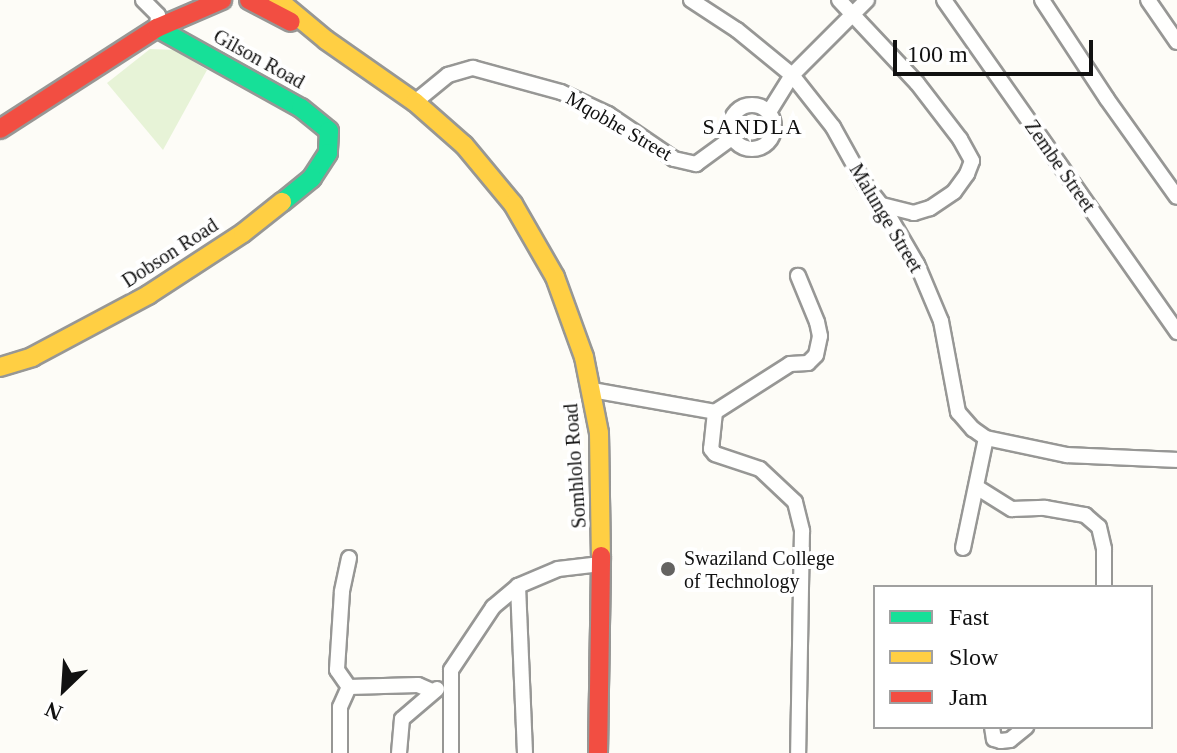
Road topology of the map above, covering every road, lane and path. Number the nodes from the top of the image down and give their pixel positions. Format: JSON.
{"nodes":[{"id":1,"x":143,"y":0,"type":"edge"},
{"id":2,"x":222,"y":0,"type":"edge"},
{"id":3,"x":249,"y":0,"type":"edge"},
{"id":4,"x":278,"y":0,"type":"edge"},
{"id":5,"x":691,"y":0,"type":"edge"},
{"id":6,"x":839,"y":0,"type":"edge"},
{"id":7,"x":867,"y":0,"type":"edge"},
{"id":8,"x":944,"y":0,"type":"edge"},
{"id":9,"x":1042,"y":0,"type":"edge"},
{"id":10,"x":1148,"y":0,"type":"edge"},
{"id":11,"x":193,"y":6,"type":"edge"},
{"id":12,"x":291,"y":6,"type":"edge"},
{"id":13,"x":852,"y":13,"type":"junction"},
{"id":14,"x":157,"y":28,"type":"junction"},
{"id":15,"x":326,"y":40,"type":"junction"},
{"id":16,"x":1177,"y":42,"type":"edge"},
{"id":17,"x":792,"y":75,"type":"junction"},
{"id":18,"x":415,"y":102,"type":"junction"},
{"id":19,"x":769,"y":112,"type":"junction"},
{"id":20,"x":0,"y":129,"type":"edge"},
{"id":21,"x":331,"y":137,"type":"joint"},
{"id":22,"x":733,"y":137,"type":"junction"},
{"id":23,"x":1177,"y":197,"type":"edge"},
{"id":24,"x":881,"y":205,"type":"junction"},
{"id":25,"x":798,"y":276,"type":"dead end"},
{"id":26,"x":1177,"y":332,"type":"edge"},
{"id":27,"x":0,"y":367,"type":"edge"},
{"id":28,"x":592,"y":390,"type":"junction"},
{"id":29,"x":715,"y":412,"type":"junction"},
{"id":30,"x":986,"y":438,"type":"junction"},
{"id":31,"x":1177,"y":460,"type":"edge"},
{"id":32,"x":978,"y":488,"type":"junction"},
{"id":33,"x":963,"y":548,"type":"dead end"},
{"id":34,"x":349,"y":558,"type":"dead end"},
{"id":35,"x":601,"y":564,"type":"junction"},
{"id":36,"x":1104,"y":585,"type":"edge"},
{"id":37,"x":518,"y":586,"type":"junction"},
{"id":38,"x":452,"y":682,"type":"junction"},
{"id":39,"x":349,"y":687,"type":"junction"},
{"id":40,"x":432,"y":691,"type":"junction"},
{"id":41,"x":992,"y":729,"type":"edge"},
{"id":42,"x":1024,"y":729,"type":"edge"},
{"id":43,"x":340,"y":753,"type":"edge"},
{"id":44,"x":399,"y":753,"type":"edge"},
{"id":45,"x":451,"y":753,"type":"edge"},
{"id":46,"x":525,"y":753,"type":"edge"},
{"id":47,"x":598,"y":753,"type":"edge"},
{"id":48,"x":798,"y":753,"type":"edge"}],
"edges":[{"from":1,"to":14,"type":"street"},
{"from":2,"to":11,"type":"main road"},
{"from":3,"to":15,"type":"main road","name":"Somhlolo Road"},
{"from":4,"to":12,"type":"main road","name":"Somhlolo Road"},
{"from":5,"to":17,"type":"street","name":"Malunge Street"},
{"from":6,"to":13,"type":"street"},
{"from":7,"to":13,"type":"street"},
{"from":8,"to":26,"type":"street","name":"Zembe Street"},
{"from":9,"to":23,"type":"street"},
{"from":10,"to":16,"type":"street"},
{"from":11,"to":14,"type":"main road"},
{"from":12,"to":15,"type":"main road","name":"Somhlolo Road"},
{"from":13,"to":17,"type":"street"},
{"from":13,"to":24,"type":"street"},
{"from":14,"to":20,"type":"main road"},
{"from":14,"to":21,"type":"main road","name":"Gilson Road"},
{"from":15,"to":18,"type":"main road","name":"Somhlolo Road"},
{"from":17,"to":19,"type":"street"},
{"from":17,"to":24,"type":"street","name":"Malunge Street"},
{"from":18,"to":22,"type":"street","name":"Mqobhe Street"},
{"from":18,"to":28,"type":"main road","name":"Somhlolo Road"},
{"from":19,"to":22,"type":"street"},
{"from":19,"to":22,"type":"street"},
{"from":21,"to":27,"type":"main road","name":"Dobson Road"},
{"from":24,"to":30,"type":"street","name":"Malunge Street"},
{"from":25,"to":29,"type":"street"},
{"from":28,"to":29,"type":"street"},
{"from":28,"to":35,"type":"main road","name":"Somhlolo Road"},
{"from":29,"to":48,"type":"street"},
{"from":30,"to":31,"type":"street"},
{"from":30,"to":32,"type":"street"},
{"from":32,"to":33,"type":"street"},
{"from":32,"to":36,"type":"street"},
{"from":34,"to":39,"type":"street"},
{"from":35,"to":37,"type":"street"},
{"from":35,"to":47,"type":"main road","name":"Somhlolo Road"},
{"from":37,"to":38,"type":"street"},
{"from":37,"to":46,"type":"street"},
{"from":38,"to":40,"type":"street"},
{"from":38,"to":45,"type":"street"},
{"from":39,"to":40,"type":"street"},
{"from":39,"to":43,"type":"street"},
{"from":40,"to":44,"type":"street"},
{"from":41,"to":42,"type":"street"}]}
